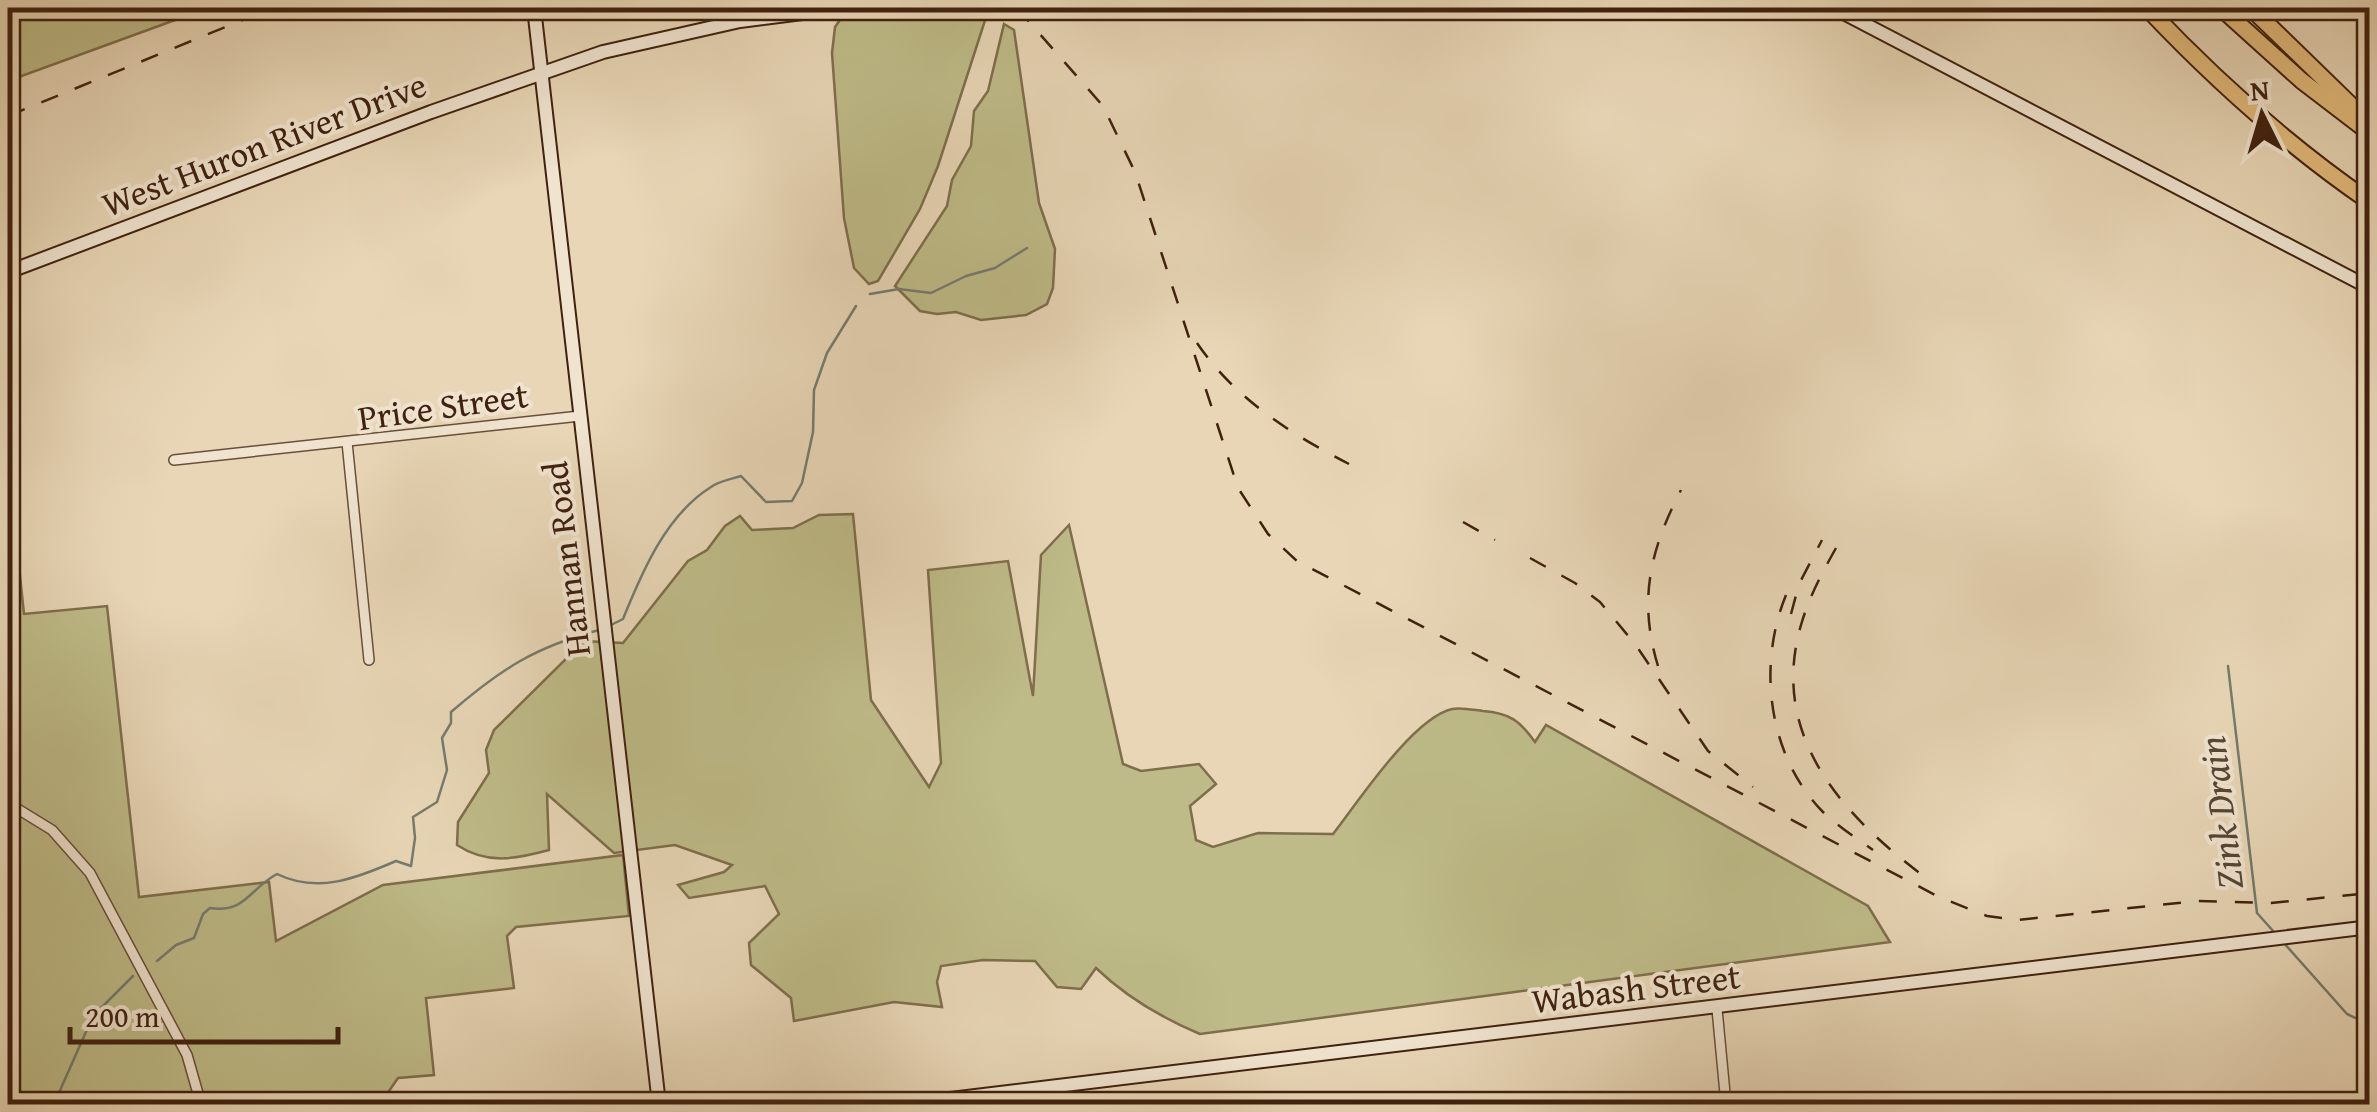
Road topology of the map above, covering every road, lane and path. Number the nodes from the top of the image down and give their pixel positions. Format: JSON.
{"nodes":[{"id":1,"x":534,"y":8,"type":"edge"},
{"id":2,"x":842,"y":8,"type":"edge"},
{"id":3,"x":1834,"y":8,"type":"edge"},
{"id":4,"x":2146,"y":8,"type":"edge"},
{"id":5,"x":2221,"y":8,"type":"edge"},
{"id":6,"x":2251,"y":8,"type":"edge"},
{"id":7,"x":541,"y":72,"type":"junction"},
{"id":8,"x":2368,"y":132,"type":"edge"},
{"id":9,"x":2370,"y":202,"type":"edge"},
{"id":10,"x":8,"y":272,"type":"edge"},
{"id":11,"x":2370,"y":288,"type":"edge"},
{"id":12,"x":580,"y":416,"type":"junction"},
{"id":13,"x":347,"y":442,"type":"junction"},
{"id":14,"x":174,"y":460,"type":"dead end"},
{"id":15,"x":369,"y":660,"type":"dead end"},
{"id":16,"x":8,"y":803,"type":"edge"},
{"id":17,"x":2370,"y":928,"type":"edge"},
{"id":18,"x":1717,"y":1008,"type":"junction"},
{"id":19,"x":201,"y":1104,"type":"edge"},
{"id":20,"x":659,"y":1104,"type":"edge"},
{"id":21,"x":908,"y":1104,"type":"edge"},
{"id":22,"x":1726,"y":1104,"type":"edge"}],
"edges":[{"from":1,"to":7,"type":"street","name":"Hannan Road"},
{"from":2,"to":7,"type":"street","name":"West Huron River Drive"},
{"from":3,"to":11,"type":"street"},
{"from":4,"to":9,"type":"highway"},
{"from":5,"to":8,"type":"highway"},
{"from":6,"to":8,"type":"highway"},
{"from":7,"to":10,"type":"street","name":"West Huron River Drive"},
{"from":7,"to":12,"type":"street","name":"Hannan Road"},
{"from":12,"to":13,"type":"street","name":"Price Street"},
{"from":12,"to":20,"type":"street","name":"Hannan Road"},
{"from":13,"to":14,"type":"street"},
{"from":13,"to":15,"type":"street","name":"Price Street"},
{"from":16,"to":19,"type":"street"},
{"from":17,"to":18,"type":"street","name":"Wabash Street"},
{"from":18,"to":21,"type":"street","name":"Wabash Street"},
{"from":18,"to":22,"type":"street"}]}
